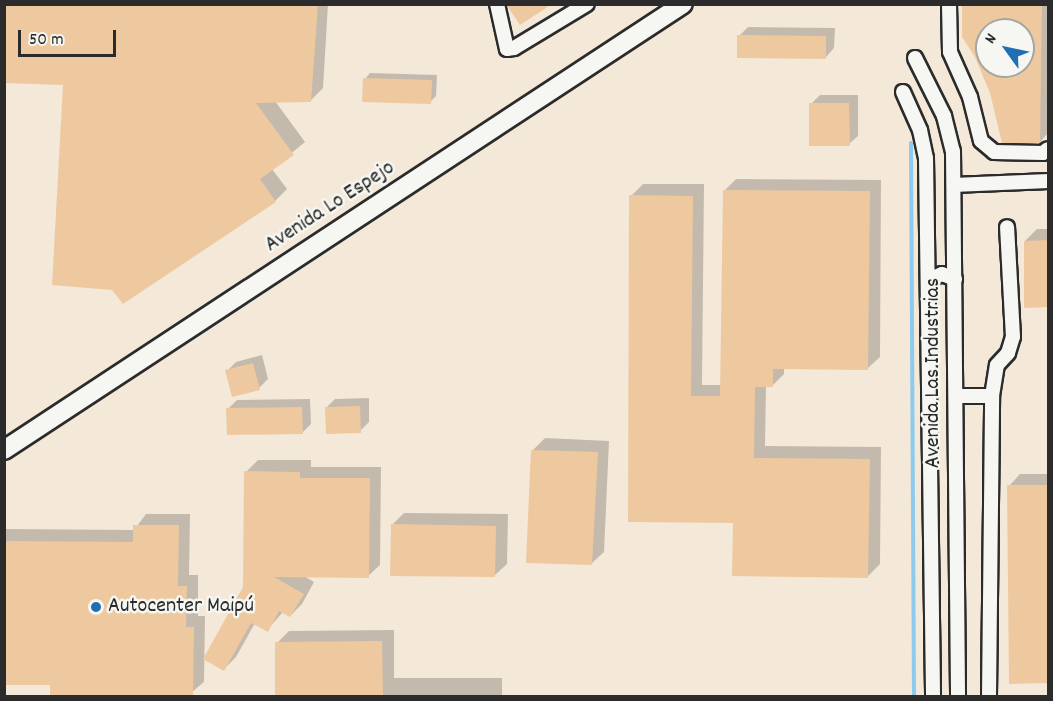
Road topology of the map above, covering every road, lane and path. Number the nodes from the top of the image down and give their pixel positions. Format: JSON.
{"nodes":[{"id":1,"x":496,"y":4,"type":"edge"},
{"id":2,"x":587,"y":4,"type":"edge"},
{"id":3,"x":683,"y":4,"type":"edge"},
{"id":4,"x":949,"y":4,"type":"edge"},
{"id":5,"x":915,"y":58,"type":"dead end"},
{"id":6,"x":903,"y":92,"type":"dead end"},
{"id":7,"x":939,"y":106,"type":"junction"},
{"id":8,"x":916,"y":117,"type":"junction"},
{"id":9,"x":1048,"y":149,"type":"edge"},
{"id":10,"x":1048,"y":181,"type":"edge"},
{"id":11,"x":954,"y":185,"type":"junction"},
{"id":12,"x":1007,"y":227,"type":"dead end"},
{"id":13,"x":955,"y":279,"type":"junction"},
{"id":14,"x":928,"y":280,"type":"junction"},
{"id":15,"x":956,"y":396,"type":"junction"},
{"id":16,"x":992,"y":396,"type":"junction"},
{"id":17,"x":4,"y":450,"type":"edge"},
{"id":18,"x":933,"y":696,"type":"edge"},
{"id":19,"x":958,"y":696,"type":"edge"},
{"id":20,"x":989,"y":696,"type":"edge"}],
"edges":[{"from":1,"to":2,"type":"street"},
{"from":3,"to":17,"type":"main road","name":"Avenida Lo Espejo"},
{"from":4,"to":9,"type":"street"},
{"from":5,"to":7,"type":"street","name":"Avenida Las Industrias"},
{"from":6,"to":8,"type":"street","name":"Avenida Las Industrias"},
{"from":7,"to":8,"type":"street"},
{"from":7,"to":11,"type":"street","name":"Avenida Las Industrias"},
{"from":8,"to":14,"type":"street","name":"Avenida Las Industrias"},
{"from":10,"to":11,"type":"street"},
{"from":11,"to":13,"type":"street","name":"Avenida Las Industrias"},
{"from":12,"to":16,"type":"street"},
{"from":13,"to":14,"type":"street"},
{"from":13,"to":15,"type":"street","name":"Avenida Las Industrias"},
{"from":14,"to":18,"type":"street","name":"Avenida Las Industrias"},
{"from":15,"to":16,"type":"street"},
{"from":15,"to":19,"type":"street","name":"Avenida Las Industrias"},
{"from":16,"to":20,"type":"street"}]}
